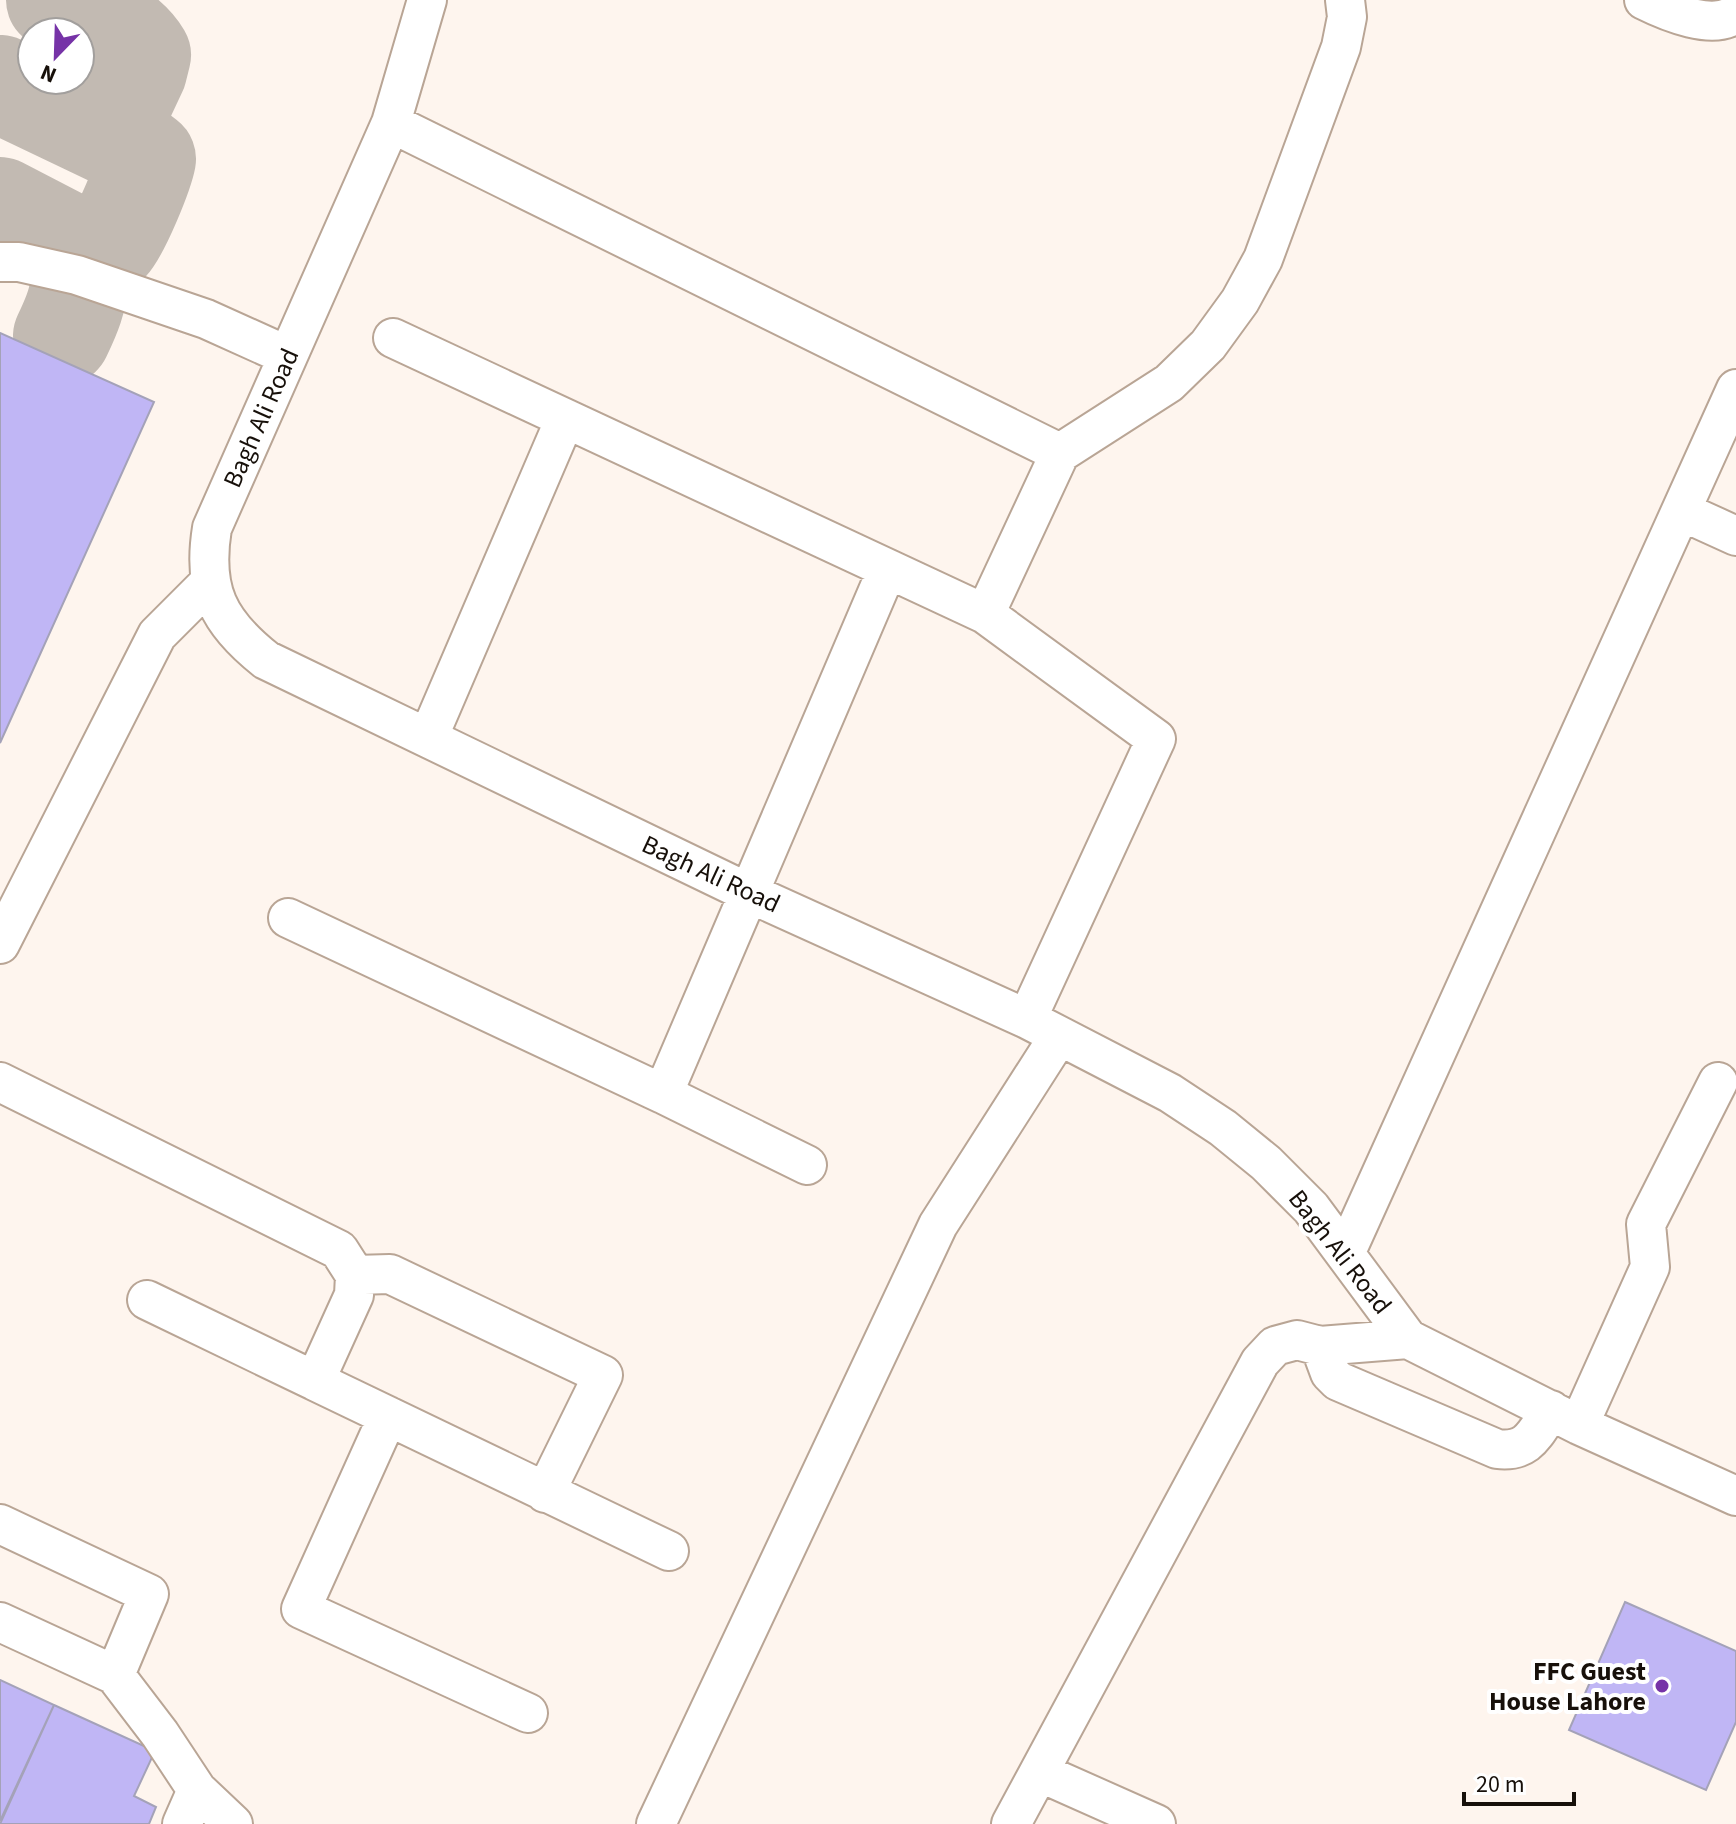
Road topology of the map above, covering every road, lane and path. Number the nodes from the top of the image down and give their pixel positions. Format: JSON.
{"nodes":[{"id":1,"x":427,"y":0,"type":"edge"},
{"id":2,"x":1345,"y":0,"type":"edge"},
{"id":3,"x":1644,"y":0,"type":"edge"},
{"id":4,"x":1736,"y":13,"type":"edge"},
{"id":5,"x":391,"y":123,"type":"junction"},
{"id":6,"x":0,"y":262,"type":"edge"},
{"id":7,"x":393,"y":338,"type":"dead end"},
{"id":8,"x":288,"y":356,"type":"junction"},
{"id":9,"x":1736,"y":389,"type":"edge"},
{"id":10,"x":565,"y":419,"type":"junction"},
{"id":11,"x":1060,"y":453,"type":"junction"},
{"id":12,"x":1681,"y":511,"type":"junction"},
{"id":13,"x":1736,"y":536,"type":"edge"},
{"id":14,"x":887,"y":570,"type":"junction"},
{"id":15,"x":210,"y":582,"type":"junction"},
{"id":16,"x":985,"y":614,"type":"junction"},
{"id":17,"x":428,"y":738,"type":"junction"},
{"id":18,"x":749,"y":893,"type":"junction"},
{"id":19,"x":288,"y":918,"type":"dead end"},
{"id":20,"x":0,"y":944,"type":"edge"},
{"id":21,"x":1043,"y":1028,"type":"junction"},
{"id":22,"x":0,"y":1082,"type":"edge"},
{"id":23,"x":1718,"y":1082,"type":"dead end"},
{"id":24,"x":663,"y":1094,"type":"junction"},
{"id":25,"x":807,"y":1165,"type":"dead end"},
{"id":26,"x":1345,"y":1254,"type":"junction"},
{"id":27,"x":355,"y":1275,"type":"junction"},
{"id":28,"x":147,"y":1300,"type":"dead end"},
{"id":29,"x":1408,"y":1339,"type":"junction"},
{"id":30,"x":1320,"y":1346,"type":"junction"},
{"id":31,"x":315,"y":1381,"type":"junction"},
{"id":32,"x":388,"y":1416,"type":"junction"},
{"id":33,"x":1565,"y":1418,"type":"junction"},
{"id":34,"x":545,"y":1493,"type":"junction"},
{"id":35,"x":1736,"y":1496,"type":"edge"},
{"id":36,"x":0,"y":1524,"type":"edge"},
{"id":37,"x":669,"y":1551,"type":"dead end"},
{"id":38,"x":0,"y":1622,"type":"edge"},
{"id":39,"x":115,"y":1675,"type":"junction"},
{"id":40,"x":528,"y":1713,"type":"dead end"},
{"id":41,"x":1039,"y":1772,"type":"junction"},
{"id":42,"x":190,"y":1807,"type":"edge"},
{"id":43,"x":233,"y":1824,"type":"edge"},
{"id":44,"x":656,"y":1824,"type":"edge"},
{"id":45,"x":1011,"y":1824,"type":"edge"},
{"id":46,"x":1156,"y":1824,"type":"edge"}],
"edges":[{"from":1,"to":5,"type":"street","name":"Bagh Ali Road"},
{"from":2,"to":11,"type":"street"},
{"from":3,"to":4,"type":"street"},
{"from":5,"to":8,"type":"street","name":"Bagh Ali Road"},
{"from":5,"to":11,"type":"street"},
{"from":6,"to":8,"type":"street"},
{"from":7,"to":10,"type":"street"},
{"from":8,"to":15,"type":"street","name":"Bagh Ali Road"},
{"from":9,"to":12,"type":"street"},
{"from":10,"to":14,"type":"street"},
{"from":10,"to":17,"type":"street"},
{"from":11,"to":16,"type":"street"},
{"from":12,"to":13,"type":"street"},
{"from":12,"to":26,"type":"street"},
{"from":14,"to":16,"type":"street"},
{"from":14,"to":18,"type":"street"},
{"from":15,"to":17,"type":"street","name":"Bagh Ali Road"},
{"from":15,"to":20,"type":"street"},
{"from":16,"to":21,"type":"street"},
{"from":17,"to":18,"type":"street","name":"Bagh Ali Road"},
{"from":18,"to":21,"type":"street","name":"Bagh Ali Road"},
{"from":18,"to":24,"type":"street"},
{"from":19,"to":24,"type":"street"},
{"from":21,"to":26,"type":"street","name":"Bagh Ali Road"},
{"from":21,"to":44,"type":"street"},
{"from":22,"to":27,"type":"street"},
{"from":23,"to":33,"type":"street"},
{"from":24,"to":25,"type":"street"},
{"from":26,"to":29,"type":"street","name":"Bagh Ali Road"},
{"from":27,"to":31,"type":"street"},
{"from":27,"to":34,"type":"street"},
{"from":28,"to":31,"type":"street"},
{"from":29,"to":30,"type":"street"},
{"from":29,"to":33,"type":"street","name":"Bagh Ali Road"},
{"from":30,"to":33,"type":"street"},
{"from":30,"to":41,"type":"street"},
{"from":31,"to":32,"type":"street"},
{"from":32,"to":34,"type":"street"},
{"from":32,"to":40,"type":"street"},
{"from":33,"to":35,"type":"street","name":"Bagh Ali Road"},
{"from":34,"to":37,"type":"street"},
{"from":36,"to":39,"type":"street"},
{"from":38,"to":39,"type":"street"},
{"from":39,"to":42,"type":"street"},
{"from":41,"to":45,"type":"street"},
{"from":41,"to":46,"type":"street"},
{"from":42,"to":43,"type":"street"}]}
